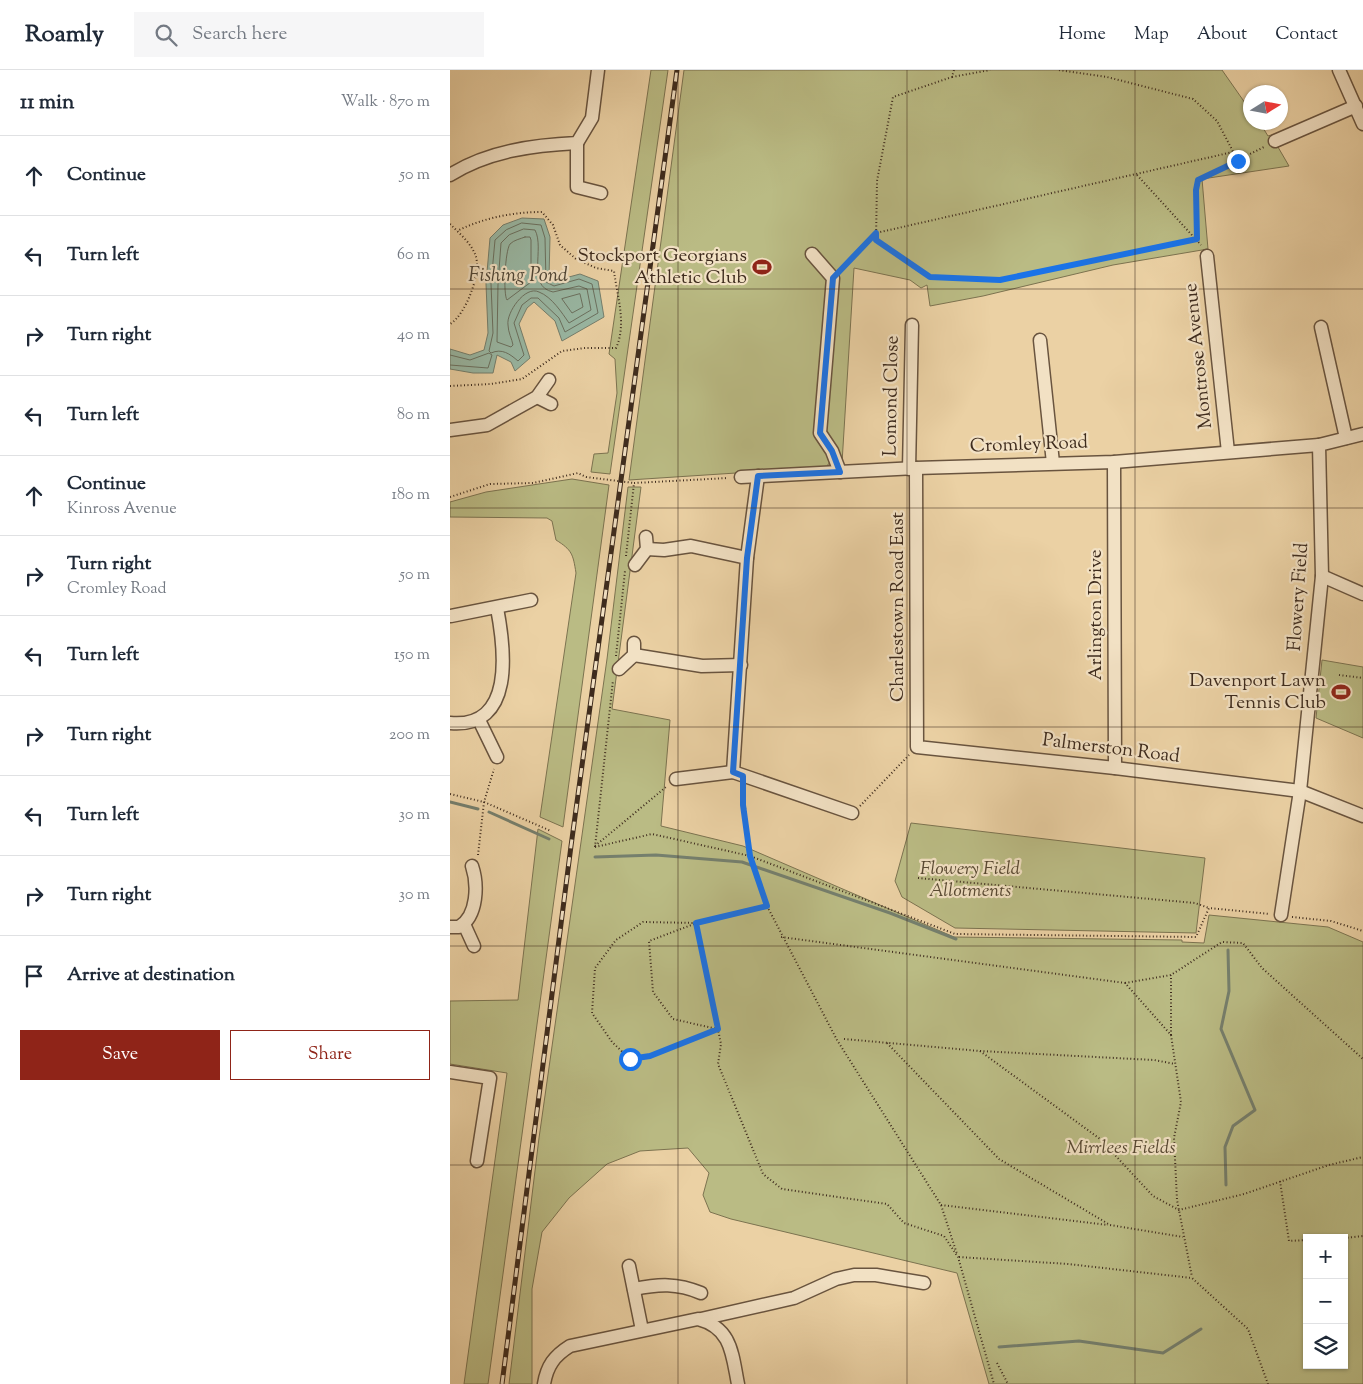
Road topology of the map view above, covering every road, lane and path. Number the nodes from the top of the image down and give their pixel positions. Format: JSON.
{"nodes":[{"id":1,"x":598,"y":70,"type":"edge"},
{"id":2,"x":954,"y":70,"type":"edge"},
{"id":3,"x":990,"y":70,"type":"edge"},
{"id":4,"x":1059,"y":70,"type":"edge"},
{"id":5,"x":1339,"y":70,"type":"edge"},
{"id":6,"x":952,"y":77,"type":"junction"},
{"id":7,"x":1356,"y":106,"type":"junction"},
{"id":8,"x":1363,"y":124,"type":"edge"},
{"id":9,"x":1275,"y":141,"type":"joint"},
{"id":10,"x":577,"y":142,"type":"junction"},
{"id":11,"x":1233,"y":152,"type":"junction"},
{"id":12,"x":1238,"y":161,"type":"junction"},
{"id":13,"x":450,"y":174,"type":"edge"},
{"id":14,"x":1136,"y":174,"type":"junction"},
{"id":15,"x":601,"y":192,"type":"dead end"},
{"id":16,"x":450,"y":224,"type":"edge"},
{"id":17,"x":457,"y":231,"type":"junction"},
{"id":18,"x":876,"y":233,"type":"junction"},
{"id":19,"x":1197,"y":239,"type":"junction"},
{"id":20,"x":812,"y":254,"type":"dead end"},
{"id":21,"x":1207,"y":256,"type":"dead end"},
{"id":22,"x":833,"y":278,"type":"junction"},
{"id":23,"x":450,"y":324,"type":"edge"},
{"id":24,"x":912,"y":325,"type":"dead end"},
{"id":25,"x":1321,"y":328,"type":"dead end"},
{"id":26,"x":1040,"y":340,"type":"dead end"},
{"id":27,"x":548,"y":380,"type":"dead end"},
{"id":28,"x":450,"y":386,"type":"edge"},
{"id":29,"x":537,"y":397,"type":"junction"},
{"id":30,"x":552,"y":404,"type":"dead end"},
{"id":31,"x":450,"y":430,"type":"edge"},
{"id":32,"x":1363,"y":434,"type":"edge"},
{"id":33,"x":1346,"y":438,"type":"junction"},
{"id":34,"x":1319,"y":445,"type":"junction"},
{"id":35,"x":1228,"y":452,"type":"junction"},
{"id":36,"x":1114,"y":462,"type":"junction"},
{"id":37,"x":1052,"y":463,"type":"junction"},
{"id":38,"x":912,"y":468,"type":"junction"},
{"id":39,"x":840,"y":472,"type":"junction"},
{"id":40,"x":758,"y":476,"type":"junction"},
{"id":41,"x":741,"y":477,"type":"joint"},
{"id":42,"x":450,"y":498,"type":"edge"},
{"id":43,"x":747,"y":558,"type":"junction"},
{"id":44,"x":635,"y":565,"type":"dead end"},
{"id":45,"x":1322,"y":576,"type":"junction"},
{"id":46,"x":1363,"y":594,"type":"edge"},
{"id":47,"x":531,"y":600,"type":"dead end"},
{"id":48,"x":497,"y":608,"type":"junction"},
{"id":49,"x":451,"y":616,"type":"edge"},
{"id":50,"x":741,"y":665,"type":"junction"},
{"id":51,"x":619,"y":669,"type":"dead end"},
{"id":52,"x":1339,"y":675,"type":"dead end"},
{"id":53,"x":1363,"y":678,"type":"edge"},
{"id":54,"x":479,"y":720,"type":"junction"},
{"id":55,"x":450,"y":723,"type":"edge"},
{"id":56,"x":917,"y":747,"type":"junction"},
{"id":57,"x":497,"y":757,"type":"joint"},
{"id":58,"x":1115,"y":768,"type":"junction"},
{"id":59,"x":738,"y":774,"type":"junction"},
{"id":60,"x":676,"y":779,"type":"joint"},
{"id":61,"x":1300,"y":792,"type":"junction"},
{"id":62,"x":450,"y":794,"type":"edge"},
{"id":63,"x":484,"y":802,"type":"junction"},
{"id":64,"x":852,"y":813,"type":"joint"},
{"id":65,"x":1363,"y":816,"type":"edge"},
{"id":66,"x":551,"y":831,"type":"dead end"},
{"id":67,"x":750,"y":857,"type":"junction"},
{"id":68,"x":472,"y":866,"type":"joint"},
{"id":69,"x":918,"y":878,"type":"dead end"},
{"id":70,"x":767,"y":906,"type":"junction"},
{"id":71,"x":1209,"y":908,"type":"junction"},
{"id":72,"x":1281,"y":915,"type":"junction"},
{"id":73,"x":696,"y":923,"type":"junction"},
{"id":74,"x":464,"y":924,"type":"junction"},
{"id":75,"x":450,"y":927,"type":"edge"},
{"id":76,"x":1363,"y":931,"type":"edge"},
{"id":77,"x":782,"y":937,"type":"junction"},
{"id":78,"x":474,"y":946,"type":"dead end"},
{"id":79,"x":1172,"y":975,"type":"junction"},
{"id":80,"x":1125,"y":983,"type":"junction"},
{"id":81,"x":718,"y":1029,"type":"junction"},
{"id":82,"x":1171,"y":1035,"type":"junction"},
{"id":83,"x":844,"y":1039,"type":"dead end"},
{"id":84,"x":887,"y":1043,"type":"junction"},
{"id":85,"x":980,"y":1051,"type":"junction"},
{"id":86,"x":1363,"y":1060,"type":"edge"},
{"id":87,"x":1175,"y":1064,"type":"junction"},
{"id":88,"x":450,"y":1072,"type":"edge"},
{"id":89,"x":1363,"y":1157,"type":"edge"},
{"id":90,"x":477,"y":1161,"type":"dead end"},
{"id":91,"x":1280,"y":1181,"type":"junction"},
{"id":92,"x":941,"y":1205,"type":"junction"},
{"id":93,"x":1178,"y":1210,"type":"junction"},
{"id":94,"x":1110,"y":1225,"type":"junction"},
{"id":95,"x":1363,"y":1236,"type":"edge"},
{"id":96,"x":1184,"y":1238,"type":"junction"},
{"id":97,"x":1348,"y":1238,"type":"edge"},
{"id":98,"x":1303,"y":1240,"type":"edge"},
{"id":99,"x":958,"y":1257,"type":"junction"},
{"id":100,"x":629,"y":1266,"type":"dead end"},
{"id":101,"x":1192,"y":1278,"type":"junction"},
{"id":102,"x":924,"y":1284,"type":"dead end"},
{"id":103,"x":634,"y":1289,"type":"junction"},
{"id":104,"x":701,"y":1293,"type":"dead end"},
{"id":105,"x":698,"y":1319,"type":"junction"},
{"id":106,"x":642,"y":1330,"type":"junction"},
{"id":107,"x":997,"y":1363,"type":"dead end"},
{"id":108,"x":544,"y":1384,"type":"edge"},
{"id":109,"x":738,"y":1384,"type":"edge"},
{"id":110,"x":994,"y":1384,"type":"edge"},
{"id":111,"x":1008,"y":1384,"type":"edge"},
{"id":112,"x":1268,"y":1384,"type":"edge"}],
"edges":[{"from":1,"to":10,"type":"street"},
{"from":2,"to":6,"type":"path"},
{"from":3,"to":6,"type":"path"},
{"from":4,"to":11,"type":"path"},
{"from":5,"to":7,"type":"street"},
{"from":6,"to":18,"type":"path"},
{"from":7,"to":8,"type":"street"},
{"from":7,"to":9,"type":"street"},
{"from":9,"to":12,"type":"path"},
{"from":10,"to":13,"type":"street"},
{"from":10,"to":15,"type":"street"},
{"from":11,"to":12,"type":"path"},
{"from":11,"to":14,"type":"path"},
{"from":12,"to":19,"type":"path"},
{"from":14,"to":18,"type":"path"},
{"from":14,"to":19,"type":"path"},
{"from":16,"to":17,"type":"path"},
{"from":17,"to":23,"type":"path"},
{"from":17,"to":28,"type":"path"},
{"from":18,"to":19,"type":"path"},
{"from":18,"to":22,"type":"path"},
{"from":20,"to":22,"type":"street"},
{"from":21,"to":35,"type":"street","name":"Montrose Avenue"},
{"from":22,"to":39,"type":"street"},
{"from":24,"to":38,"type":"street","name":"Lomond Close"},
{"from":25,"to":33,"type":"street"},
{"from":26,"to":37,"type":"street"},
{"from":27,"to":29,"type":"street"},
{"from":29,"to":30,"type":"street"},
{"from":29,"to":31,"type":"street"},
{"from":32,"to":33,"type":"street"},
{"from":33,"to":34,"type":"street"},
{"from":34,"to":35,"type":"street","name":"Cromley Road"},
{"from":34,"to":45,"type":"street","name":"Flowery Field"},
{"from":35,"to":36,"type":"street","name":"Cromley Road"},
{"from":36,"to":37,"type":"street","name":"Cromley Road"},
{"from":36,"to":58,"type":"street","name":"Arlington Drive"},
{"from":37,"to":38,"type":"street","name":"Cromley Road"},
{"from":38,"to":39,"type":"street","name":"Cromley Road"},
{"from":38,"to":56,"type":"street","name":"Charlestown Road East"},
{"from":39,"to":40,"type":"street","name":"Cromley Road"},
{"from":40,"to":41,"type":"street","name":"Cromley Road"},
{"from":40,"to":43,"type":"street"},
{"from":41,"to":42,"type":"path","bridge":true},
{"from":43,"to":44,"type":"street"},
{"from":43,"to":50,"type":"street"},
{"from":45,"to":46,"type":"street"},
{"from":45,"to":61,"type":"street","name":"Flowery Field"},
{"from":47,"to":48,"type":"street"},
{"from":48,"to":49,"type":"street"},
{"from":48,"to":54,"type":"street"},
{"from":50,"to":51,"type":"street"},
{"from":50,"to":59,"type":"street"},
{"from":52,"to":53,"type":"path"},
{"from":54,"to":55,"type":"street"},
{"from":54,"to":57,"type":"street"},
{"from":56,"to":58,"type":"street","name":"Palmerston Road"},
{"from":56,"to":64,"type":"path"},
{"from":57,"to":63,"type":"path"},
{"from":58,"to":61,"type":"street","name":"Palmerston Road"},
{"from":59,"to":60,"type":"street"},
{"from":59,"to":64,"type":"street"},
{"from":59,"to":67,"type":"path"},
{"from":60,"to":67,"type":"path"},
{"from":61,"to":65,"type":"street","name":"Palmerston Road"},
{"from":61,"to":72,"type":"street","name":"Flowery Field"},
{"from":62,"to":63,"type":"path"},
{"from":63,"to":66,"type":"path"},
{"from":63,"to":68,"type":"path"},
{"from":67,"to":70,"type":"path"},
{"from":67,"to":71,"type":"path"},
{"from":68,"to":74,"type":"street"},
{"from":69,"to":71,"type":"path"},
{"from":70,"to":73,"type":"path"},
{"from":70,"to":77,"type":"path"},
{"from":71,"to":72,"type":"path"},
{"from":72,"to":76,"type":"path"},
{"from":73,"to":81,"type":"path"},
{"from":73,"to":81,"type":"path"},
{"from":73,"to":81,"type":"path"},
{"from":74,"to":75,"type":"street"},
{"from":74,"to":78,"type":"street"},
{"from":77,"to":80,"type":"path"},
{"from":77,"to":92,"type":"path"},
{"from":79,"to":80,"type":"path"},
{"from":79,"to":82,"type":"path"},
{"from":79,"to":86,"type":"path"},
{"from":80,"to":82,"type":"path"},
{"from":81,"to":99,"type":"path"},
{"from":82,"to":87,"type":"path"},
{"from":83,"to":84,"type":"path"},
{"from":84,"to":85,"type":"path"},
{"from":84,"to":94,"type":"path"},
{"from":85,"to":87,"type":"path"},
{"from":85,"to":93,"type":"path"},
{"from":87,"to":93,"type":"path"},
{"from":88,"to":90,"type":"street"},
{"from":89,"to":91,"type":"path"},
{"from":91,"to":93,"type":"path"},
{"from":91,"to":98,"type":"path"},
{"from":92,"to":94,"type":"path"},
{"from":92,"to":99,"type":"path"},
{"from":93,"to":96,"type":"path"},
{"from":94,"to":96,"type":"path"},
{"from":95,"to":97,"type":"path"},
{"from":96,"to":101,"type":"path"},
{"from":99,"to":101,"type":"path"},
{"from":99,"to":110,"type":"path"},
{"from":100,"to":103,"type":"street"},
{"from":101,"to":112,"type":"path"},
{"from":102,"to":105,"type":"street"},
{"from":103,"to":104,"type":"street"},
{"from":103,"to":106,"type":"street"},
{"from":105,"to":106,"type":"street"},
{"from":105,"to":109,"type":"street"},
{"from":106,"to":108,"type":"street"},
{"from":107,"to":111,"type":"path"}]}
